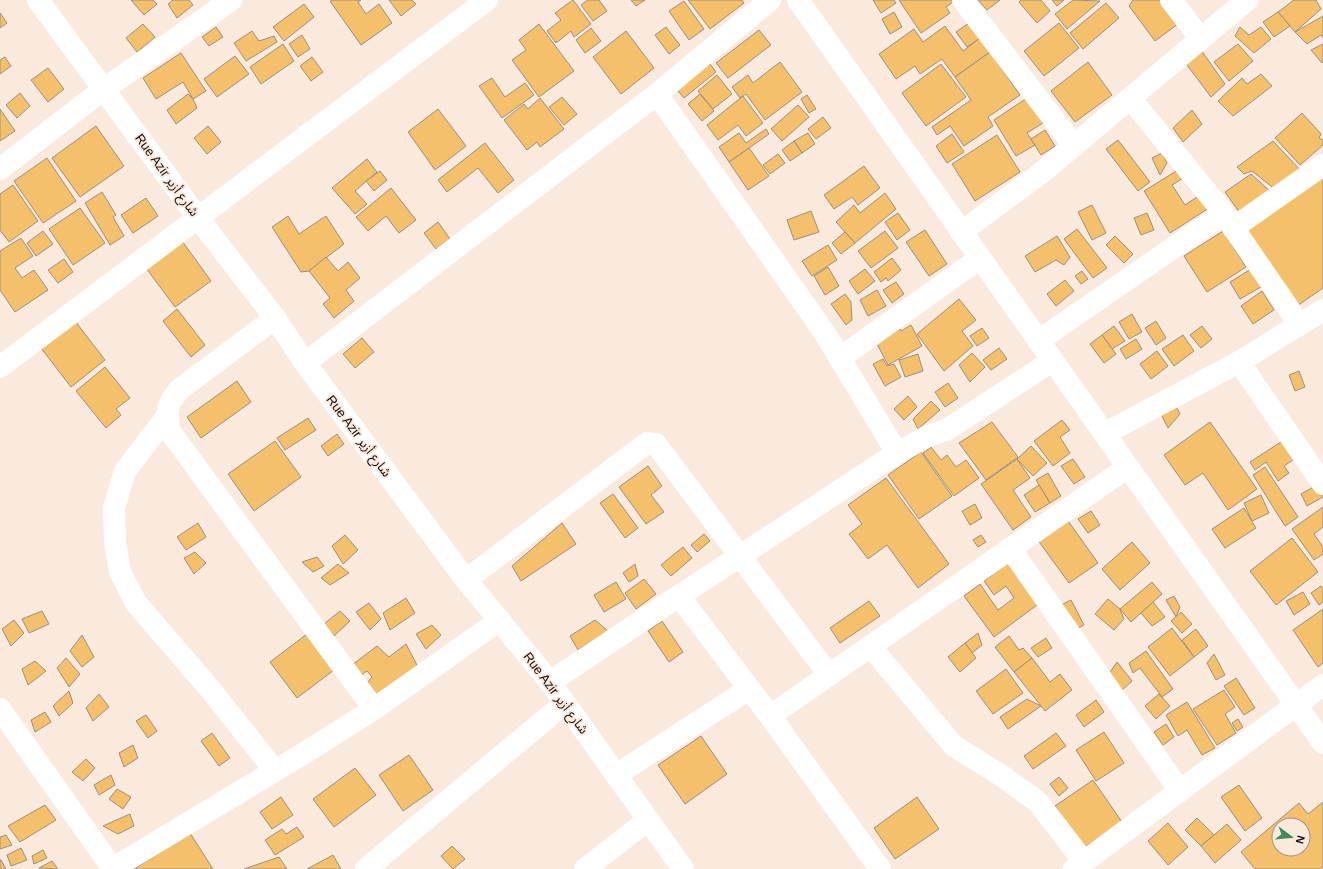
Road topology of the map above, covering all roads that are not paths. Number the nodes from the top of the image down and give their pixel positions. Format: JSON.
{"nodes":[{"id":1,"x":38,"y":0,"type":"edge"},
{"id":2,"x":231,"y":0,"type":"edge"},
{"id":3,"x":487,"y":0,"type":"edge"},
{"id":4,"x":770,"y":0,"type":"edge"},
{"id":5,"x":798,"y":0,"type":"edge"},
{"id":6,"x":963,"y":0,"type":"edge"},
{"id":7,"x":1171,"y":0,"type":"edge"},
{"id":8,"x":1247,"y":0,"type":"edge"},
{"id":9,"x":1201,"y":39,"type":"junction"},
{"id":10,"x":104,"y":89,"type":"junction"},
{"id":11,"x":657,"y":94,"type":"junction"},
{"id":12,"x":1130,"y":98,"type":"junction"},
{"id":13,"x":1074,"y":146,"type":"junction"},
{"id":14,"x":1323,"y":165,"type":"edge"},
{"id":15,"x":0,"y":169,"type":"edge"},
{"id":16,"x":198,"y":218,"type":"junction"},
{"id":17,"x":1229,"y":221,"type":"junction"},
{"id":18,"x":961,"y":232,"type":"junction"},
{"id":19,"x":980,"y":258,"type":"junction"},
{"id":20,"x":1323,"y":310,"type":"edge"},
{"id":21,"x":275,"y":318,"type":"junction"},
{"id":22,"x":1300,"y":325,"type":"junction"},
{"id":23,"x":1038,"y":342,"type":"junction"},
{"id":24,"x":840,"y":358,"type":"junction"},
{"id":25,"x":1052,"y":361,"type":"junction"},
{"id":26,"x":1240,"y":362,"type":"junction"},
{"id":27,"x":305,"y":363,"type":"junction"},
{"id":28,"x":0,"y":367,"type":"edge"},
{"id":29,"x":168,"y":415,"type":"junction"},
{"id":30,"x":1104,"y":434,"type":"junction"},
{"id":31,"x":897,"y":453,"type":"junction"},
{"id":32,"x":1128,"y":467,"type":"junction"},
{"id":33,"x":1323,"y":484,"type":"edge"},
{"id":34,"x":1010,"y":548,"type":"junction"},
{"id":35,"x":740,"y":557,"type":"junction"},
{"id":36,"x":466,"y":580,"type":"junction"},
{"id":37,"x":679,"y":596,"type":"junction"},
{"id":38,"x":500,"y":620,"type":"junction"},
{"id":39,"x":870,"y":646,"type":"junction"},
{"id":40,"x":829,"y":675,"type":"junction"},
{"id":41,"x":550,"y":682,"type":"junction"},
{"id":42,"x":1323,"y":685,"type":"edge"},
{"id":43,"x":749,"y":689,"type":"junction"},
{"id":44,"x":565,"y":703,"type":"junction"},
{"id":45,"x":1296,"y":704,"type":"junction"},
{"id":46,"x":0,"y":709,"type":"edge"},
{"id":47,"x":374,"y":709,"type":"junction"},
{"id":48,"x":770,"y":716,"type":"junction"},
{"id":49,"x":1323,"y":743,"type":"edge"},
{"id":50,"x":275,"y":770,"type":"junction"},
{"id":51,"x":616,"y":775,"type":"junction"},
{"id":52,"x":1180,"y":791,"type":"junction"},
{"id":53,"x":648,"y":820,"type":"junction"},
{"id":54,"x":1079,"y":865,"type":"edge"},
{"id":55,"x":112,"y":869,"type":"edge"},
{"id":56,"x":366,"y":869,"type":"edge"},
{"id":57,"x":585,"y":869,"type":"edge"},
{"id":58,"x":683,"y":869,"type":"edge"},
{"id":59,"x":880,"y":869,"type":"edge"}],
"edges":[{"from":1,"to":10,"type":"street","name":"Rue Azir شارع أزير"},
{"from":2,"to":10,"type":"street"},
{"from":3,"to":16,"type":"street"},
{"from":4,"to":11,"type":"street"},
{"from":5,"to":18,"type":"street"},
{"from":6,"to":13,"type":"street"},
{"from":7,"to":9,"type":"street"},
{"from":8,"to":9,"type":"street"},
{"from":9,"to":12,"type":"street"},
{"from":10,"to":15,"type":"street"},
{"from":10,"to":16,"type":"street","name":"Rue Azir شارع أزير"},
{"from":11,"to":24,"type":"street"},
{"from":11,"to":27,"type":"street"},
{"from":12,"to":13,"type":"street"},
{"from":12,"to":17,"type":"street"},
{"from":13,"to":18,"type":"street"},
{"from":14,"to":17,"type":"street"},
{"from":16,"to":21,"type":"street","name":"Rue Azir شارع أزير"},
{"from":16,"to":28,"type":"street"},
{"from":17,"to":22,"type":"street"},
{"from":17,"to":23,"type":"street"},
{"from":18,"to":19,"type":"street"},
{"from":19,"to":23,"type":"street"},
{"from":19,"to":24,"type":"street"},
{"from":20,"to":22,"type":"street"},
{"from":21,"to":27,"type":"street","name":"Rue Azir شارع أزير"},
{"from":21,"to":29,"type":"street"},
{"from":22,"to":26,"type":"street"},
{"from":23,"to":25,"type":"street"},
{"from":24,"to":31,"type":"street"},
{"from":25,"to":30,"type":"street"},
{"from":25,"to":31,"type":"street"},
{"from":26,"to":30,"type":"street"},
{"from":26,"to":33,"type":"street"},
{"from":27,"to":36,"type":"street","name":"Rue Azir شارع أزير"},
{"from":29,"to":47,"type":"street"},
{"from":29,"to":50,"type":"street"},
{"from":30,"to":32,"type":"street"},
{"from":31,"to":35,"type":"street"},
{"from":32,"to":34,"type":"street"},
{"from":32,"to":45,"type":"street"},
{"from":34,"to":39,"type":"street"},
{"from":34,"to":52,"type":"street"},
{"from":35,"to":36,"type":"street"},
{"from":35,"to":37,"type":"street"},
{"from":35,"to":40,"type":"street"},
{"from":36,"to":38,"type":"street","name":"Rue Azir شارع أزير"},
{"from":37,"to":41,"type":"street"},
{"from":37,"to":43,"type":"street"},
{"from":38,"to":41,"type":"street","name":"Rue Azir شارع أزير"},
{"from":38,"to":47,"type":"street"},
{"from":39,"to":40,"type":"street"},
{"from":39,"to":54,"type":"street"},
{"from":40,"to":48,"type":"street"},
{"from":41,"to":44,"type":"street","name":"Rue Azir شارع أزير"},
{"from":42,"to":45,"type":"street"},
{"from":43,"to":48,"type":"street"},
{"from":43,"to":51,"type":"street"},
{"from":44,"to":51,"type":"street","name":"Rue Azir شارع أزير"},
{"from":44,"to":56,"type":"street"},
{"from":45,"to":49,"type":"street"},
{"from":45,"to":52,"type":"street"},
{"from":46,"to":55,"type":"street"},
{"from":47,"to":50,"type":"street"},
{"from":48,"to":59,"type":"street"},
{"from":50,"to":55,"type":"street"},
{"from":51,"to":53,"type":"street","name":"Rue Azir شارع أزير"},
{"from":52,"to":54,"type":"street"},
{"from":53,"to":57,"type":"street"},
{"from":53,"to":58,"type":"street","name":"Rue Azir شارع أزير"}]}
